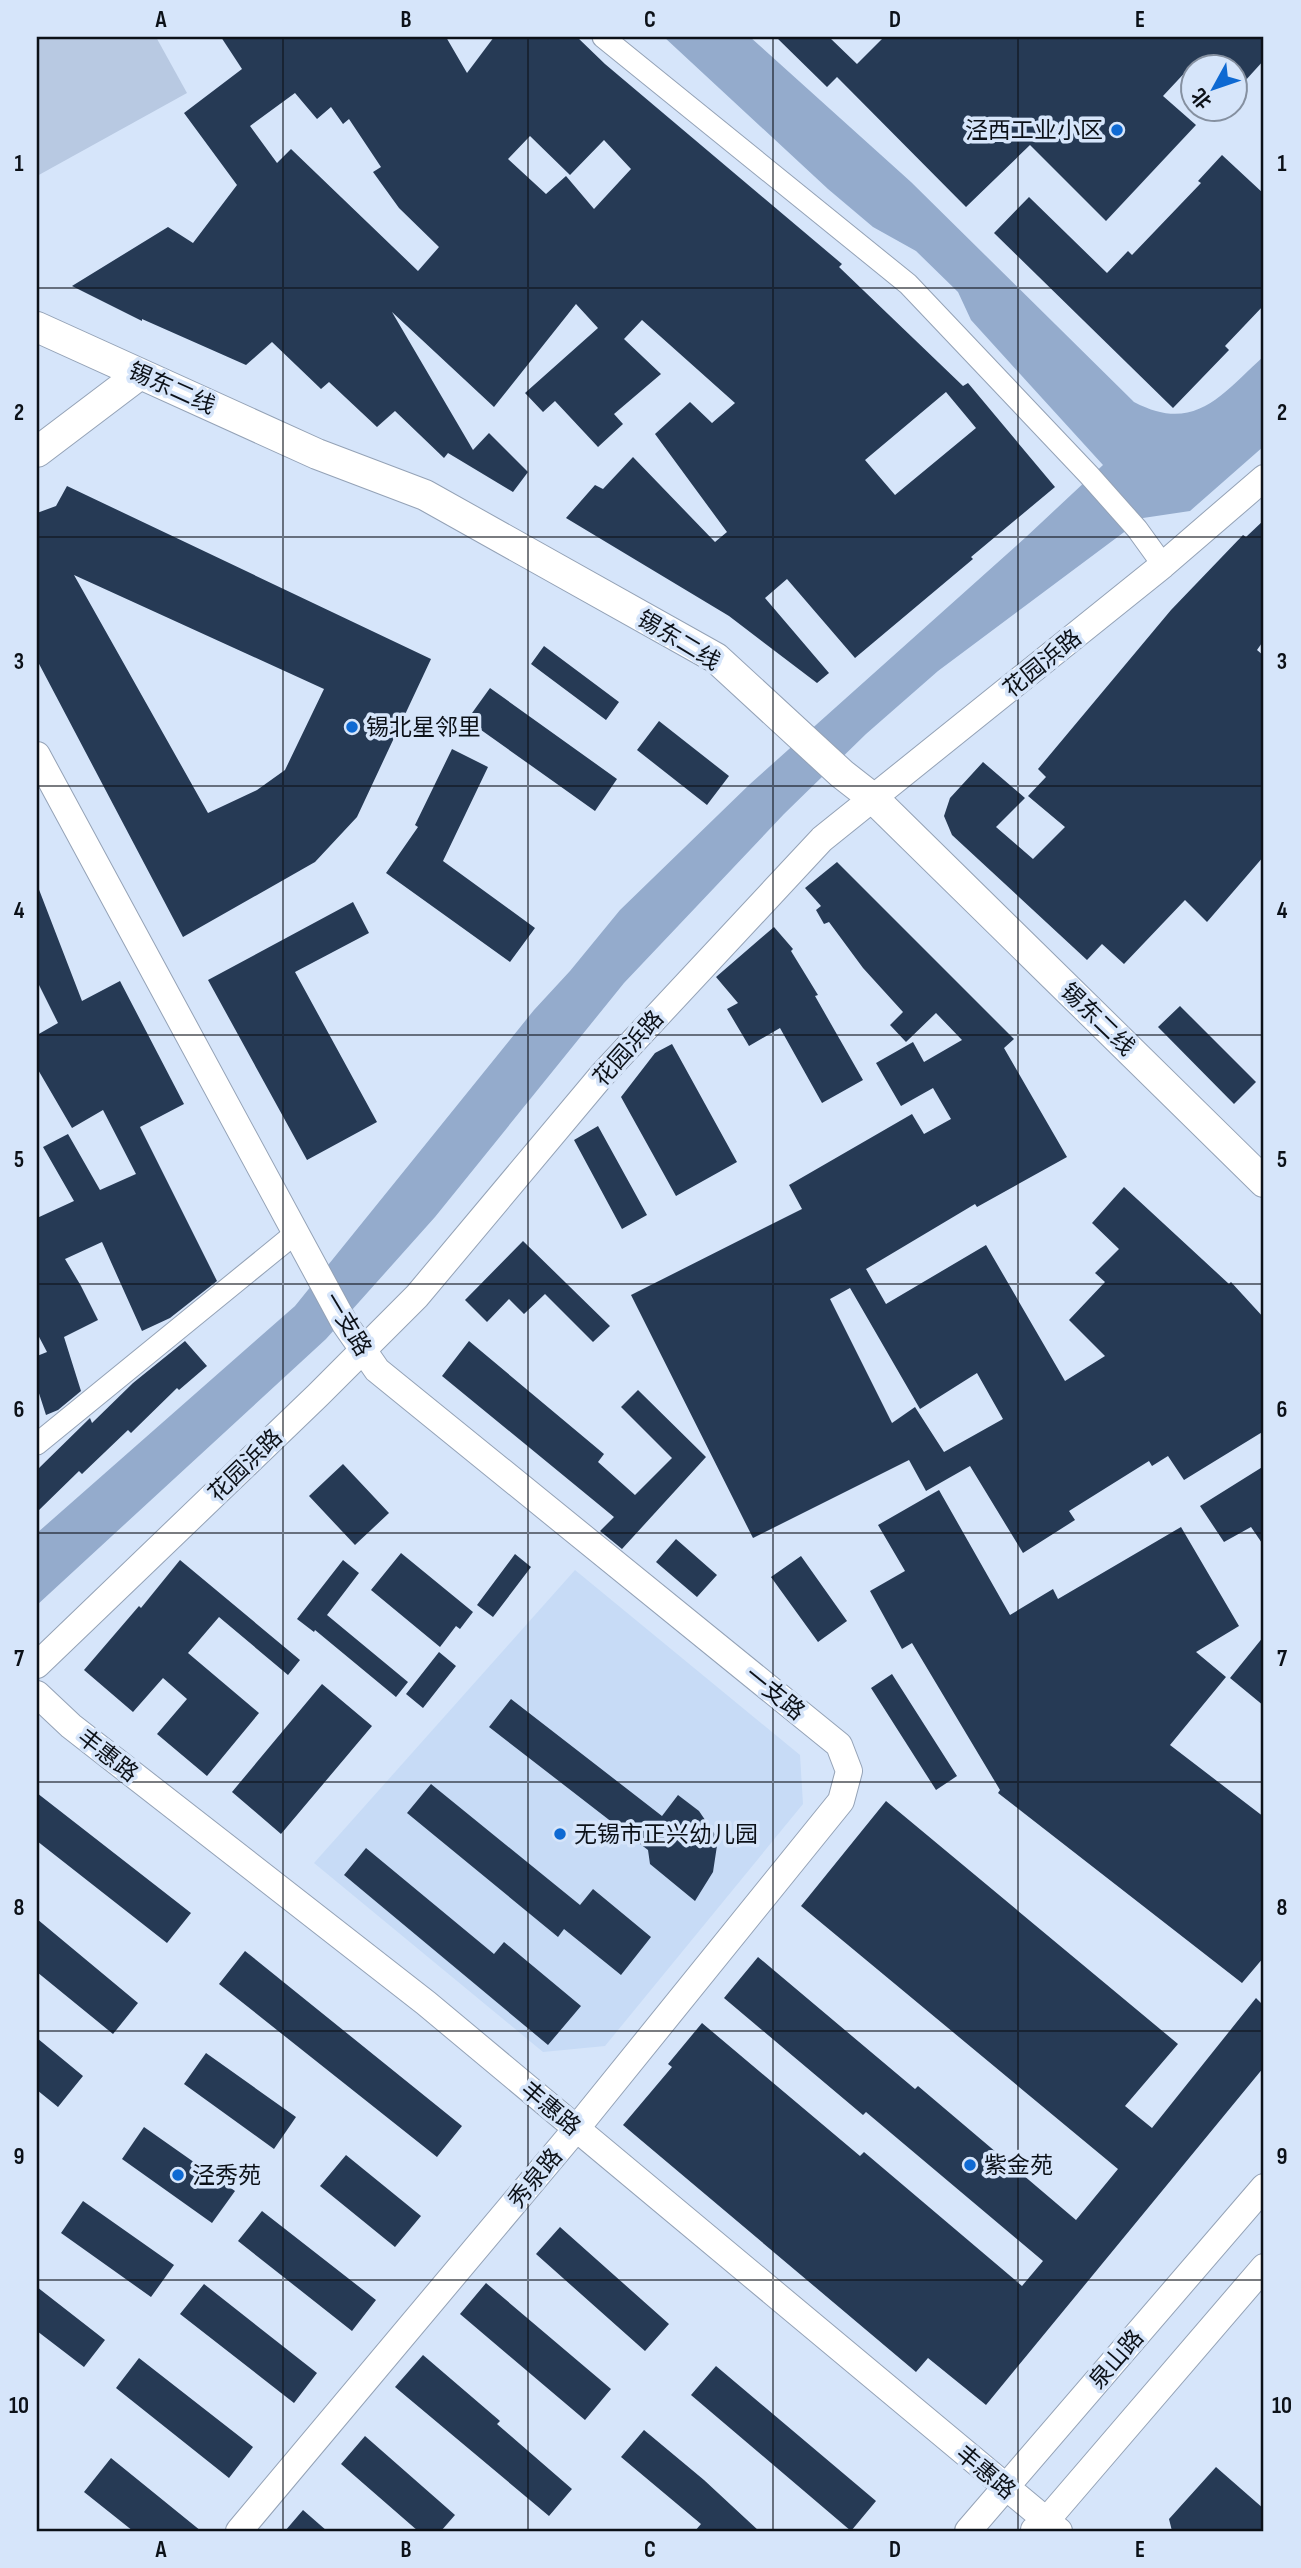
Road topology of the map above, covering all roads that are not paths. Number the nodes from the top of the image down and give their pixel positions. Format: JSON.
{"nodes":[{"id":1,"x":603,"y":37,"type":"edge"},
{"id":2,"x":37,"y":327,"type":"edge"},
{"id":3,"x":140,"y":374,"type":"junction"},
{"id":4,"x":37,"y":452,"type":"edge"},
{"id":5,"x":1264,"y":478,"type":"edge"},
{"id":6,"x":1163,"y":565,"type":"junction"},
{"id":7,"x":37,"y":755,"type":"edge"},
{"id":8,"x":874,"y":799,"type":"junction"},
{"id":9,"x":1264,"y":1182,"type":"edge"},
{"id":10,"x":302,"y":1243,"type":"junction"},
{"id":11,"x":363,"y":1350,"type":"junction"},
{"id":12,"x":37,"y":1444,"type":"edge"},
{"id":13,"x":37,"y":1665,"type":"edge"},
{"id":14,"x":37,"y":1694,"type":"edge"},
{"id":15,"x":839,"y":1745,"type":"joint"},
{"id":16,"x":576,"y":2129,"type":"junction"},
{"id":17,"x":1264,"y":2187,"type":"edge"},
{"id":18,"x":1264,"y":2267,"type":"edge"},
{"id":19,"x":1005,"y":2487,"type":"junction"},
{"id":20,"x":1046,"y":2528,"type":"edge"},
{"id":21,"x":239,"y":2531,"type":"edge"},
{"id":22,"x":968,"y":2531,"type":"edge"}],
"edges":[{"from":1,"to":6,"type":"street"},
{"from":2,"to":3,"type":"main road","name":"锡东二线"},
{"from":3,"to":4,"type":"main road"},
{"from":3,"to":8,"type":"main road","name":"锡东二线"},
{"from":5,"to":6,"type":"street","name":"花园浜路"},
{"from":6,"to":8,"type":"street","name":"花园浜路"},
{"from":7,"to":10,"type":"street","name":"一支路"},
{"from":8,"to":9,"type":"main road","name":"锡东二线"},
{"from":8,"to":11,"type":"street","name":"花园浜路"},
{"from":10,"to":11,"type":"street","name":"一支路"},
{"from":10,"to":12,"type":"street"},
{"from":11,"to":13,"type":"street","name":"花园浜路"},
{"from":11,"to":15,"type":"street","name":"一支路"},
{"from":14,"to":16,"type":"street","name":"丰惠路"},
{"from":15,"to":16,"type":"street","name":"秀泉路"},
{"from":16,"to":19,"type":"street","name":"丰惠路"},
{"from":16,"to":21,"type":"street","name":"秀泉路"},
{"from":17,"to":19,"type":"street","name":"泉山路"},
{"from":18,"to":20,"type":"street"},
{"from":19,"to":20,"type":"street","name":"丰惠路"},
{"from":19,"to":22,"type":"street","name":"泉山路"}]}
